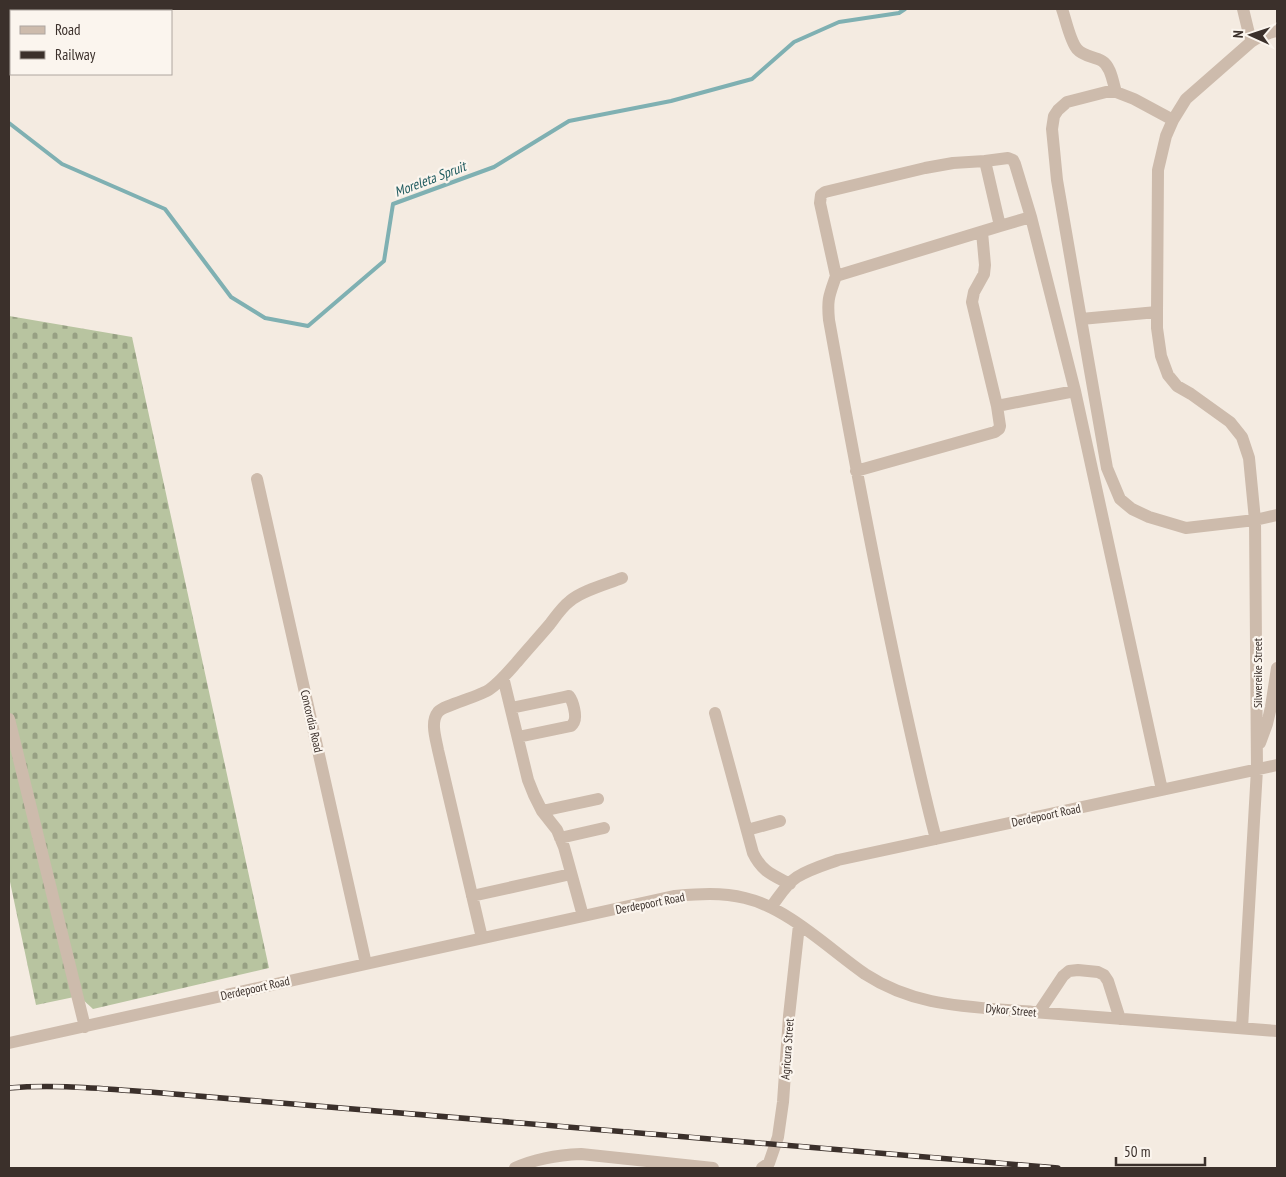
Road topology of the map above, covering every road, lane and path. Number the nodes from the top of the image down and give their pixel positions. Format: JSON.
{"nodes":[{"id":1,"x":1062,"y":9,"type":"edge"},
{"id":2,"x":1243,"y":9,"type":"edge"},
{"id":3,"x":1277,"y":31,"type":"edge"},
{"id":4,"x":1251,"y":42,"type":"junction"},
{"id":5,"x":1116,"y":92,"type":"junction"},
{"id":6,"x":1173,"y":120,"type":"junction"},
{"id":7,"x":985,"y":161,"type":"junction"},
{"id":8,"x":1031,"y":217,"type":"junction"},
{"id":9,"x":1000,"y":226,"type":"junction"},
{"id":10,"x":982,"y":232,"type":"junction"},
{"id":11,"x":836,"y":276,"type":"junction"},
{"id":12,"x":1157,"y":312,"type":"junction"},
{"id":13,"x":1080,"y":319,"type":"junction"},
{"id":14,"x":1075,"y":391,"type":"junction"},
{"id":15,"x":997,"y":406,"type":"junction"},
{"id":16,"x":856,"y":471,"type":"junction"},
{"id":17,"x":257,"y":479,"type":"dead end"},
{"id":18,"x":1277,"y":515,"type":"edge"},
{"id":19,"x":1255,"y":520,"type":"junction"},
{"id":20,"x":622,"y":578,"type":"dead end"},
{"id":21,"x":1277,"y":668,"type":"edge"},
{"id":22,"x":503,"y":677,"type":"junction"},
{"id":23,"x":510,"y":708,"type":"junction"},
{"id":24,"x":715,"y":713,"type":"dead end"},
{"id":25,"x":9,"y":719,"type":"edge"},
{"id":26,"x":518,"y":737,"type":"junction"},
{"id":27,"x":1257,"y":749,"type":"junction"},
{"id":28,"x":1277,"y":765,"type":"edge"},
{"id":29,"x":1258,"y":769,"type":"junction"},
{"id":30,"x":1162,"y":790,"type":"junction"},
{"id":31,"x":598,"y":799,"type":"dead end"},
{"id":32,"x":542,"y":811,"type":"junction"},
{"id":33,"x":780,"y":820,"type":"dead end"},
{"id":34,"x":604,"y":828,"type":"dead end"},
{"id":35,"x":746,"y":830,"type":"junction"},
{"id":36,"x":560,"y":838,"type":"junction"},
{"id":37,"x":936,"y":839,"type":"junction"},
{"id":38,"x":572,"y":874,"type":"junction"},
{"id":39,"x":790,"y":884,"type":"junction"},
{"id":40,"x":472,"y":896,"type":"junction"},
{"id":41,"x":771,"y":907,"type":"junction"},
{"id":42,"x":583,"y":916,"type":"junction"},
{"id":43,"x":798,"y":924,"type":"junction"},
{"id":44,"x":482,"y":938,"type":"junction"},
{"id":45,"x":366,"y":964,"type":"junction"},
{"id":46,"x":1039,"y":1012,"type":"junction"},
{"id":47,"x":1120,"y":1019,"type":"junction"},
{"id":48,"x":85,"y":1027,"type":"junction"},
{"id":49,"x":1242,"y":1028,"type":"junction"},
{"id":50,"x":1277,"y":1031,"type":"edge"},
{"id":51,"x":9,"y":1043,"type":"edge"},
{"id":52,"x":515,"y":1168,"type":"edge"},
{"id":53,"x":713,"y":1168,"type":"edge"},
{"id":54,"x":762,"y":1168,"type":"edge"}],
"edges":[{"from":1,"to":5,"type":"street"},
{"from":2,"to":4,"type":"street"},
{"from":3,"to":4,"type":"street","name":"Silwereike Street"},
{"from":4,"to":6,"type":"street","name":"Silwereike Street"},
{"from":5,"to":6,"type":"street"},
{"from":5,"to":13,"type":"street"},
{"from":6,"to":12,"type":"street","name":"Silwereike Street"},
{"from":7,"to":8,"type":"street"},
{"from":7,"to":9,"type":"street"},
{"from":7,"to":11,"type":"street"},
{"from":8,"to":9,"type":"street"},
{"from":8,"to":14,"type":"street"},
{"from":9,"to":10,"type":"street"},
{"from":10,"to":11,"type":"street"},
{"from":10,"to":15,"type":"street"},
{"from":11,"to":16,"type":"street"},
{"from":12,"to":13,"type":"street"},
{"from":12,"to":19,"type":"street","name":"Silwereike Street"},
{"from":13,"to":19,"type":"street"},
{"from":14,"to":15,"type":"street"},
{"from":14,"to":30,"type":"street"},
{"from":15,"to":16,"type":"street"},
{"from":16,"to":37,"type":"street"},
{"from":17,"to":45,"type":"street","name":"Concordia Road"},
{"from":18,"to":19,"type":"street"},
{"from":19,"to":27,"type":"street","name":"Silwereike Street"},
{"from":20,"to":22,"type":"street"},
{"from":21,"to":27,"type":"street"},
{"from":22,"to":23,"type":"street"},
{"from":22,"to":40,"type":"street"},
{"from":23,"to":26,"type":"street"},
{"from":23,"to":26,"type":"street"},
{"from":24,"to":35,"type":"street"},
{"from":25,"to":48,"type":"street"},
{"from":26,"to":32,"type":"street"},
{"from":27,"to":29,"type":"street","name":"Silwereike Street"},
{"from":28,"to":29,"type":"street","name":"Derdepoort Road"},
{"from":29,"to":30,"type":"street","name":"Derdepoort Road"},
{"from":29,"to":49,"type":"street","name":"Silwereike Street"},
{"from":30,"to":37,"type":"street","name":"Derdepoort Road"},
{"from":31,"to":32,"type":"street"},
{"from":32,"to":36,"type":"street"},
{"from":33,"to":35,"type":"street"},
{"from":34,"to":36,"type":"street"},
{"from":35,"to":39,"type":"street"},
{"from":36,"to":38,"type":"street"},
{"from":37,"to":39,"type":"street","name":"Derdepoort Road"},
{"from":38,"to":40,"type":"street"},
{"from":38,"to":42,"type":"street"},
{"from":39,"to":41,"type":"street","name":"Derdepoort Road"},
{"from":40,"to":44,"type":"street"},
{"from":41,"to":42,"type":"street","name":"Derdepoort Road"},
{"from":41,"to":43,"type":"street","name":"Dykor Street"},
{"from":42,"to":44,"type":"street","name":"Derdepoort Road"},
{"from":43,"to":46,"type":"street","name":"Dykor Street"},
{"from":43,"to":54,"type":"street","name":"Agricura Street"},
{"from":44,"to":45,"type":"street","name":"Derdepoort Road"},
{"from":45,"to":48,"type":"street","name":"Derdepoort Road"},
{"from":46,"to":47,"type":"street","name":"Dykor Street"},
{"from":46,"to":47,"type":"street"},
{"from":47,"to":49,"type":"street","name":"Dykor Street"},
{"from":48,"to":51,"type":"street","name":"Derdepoort Road"},
{"from":49,"to":50,"type":"street","name":"Dykor Street"},
{"from":52,"to":53,"type":"street"}]}
